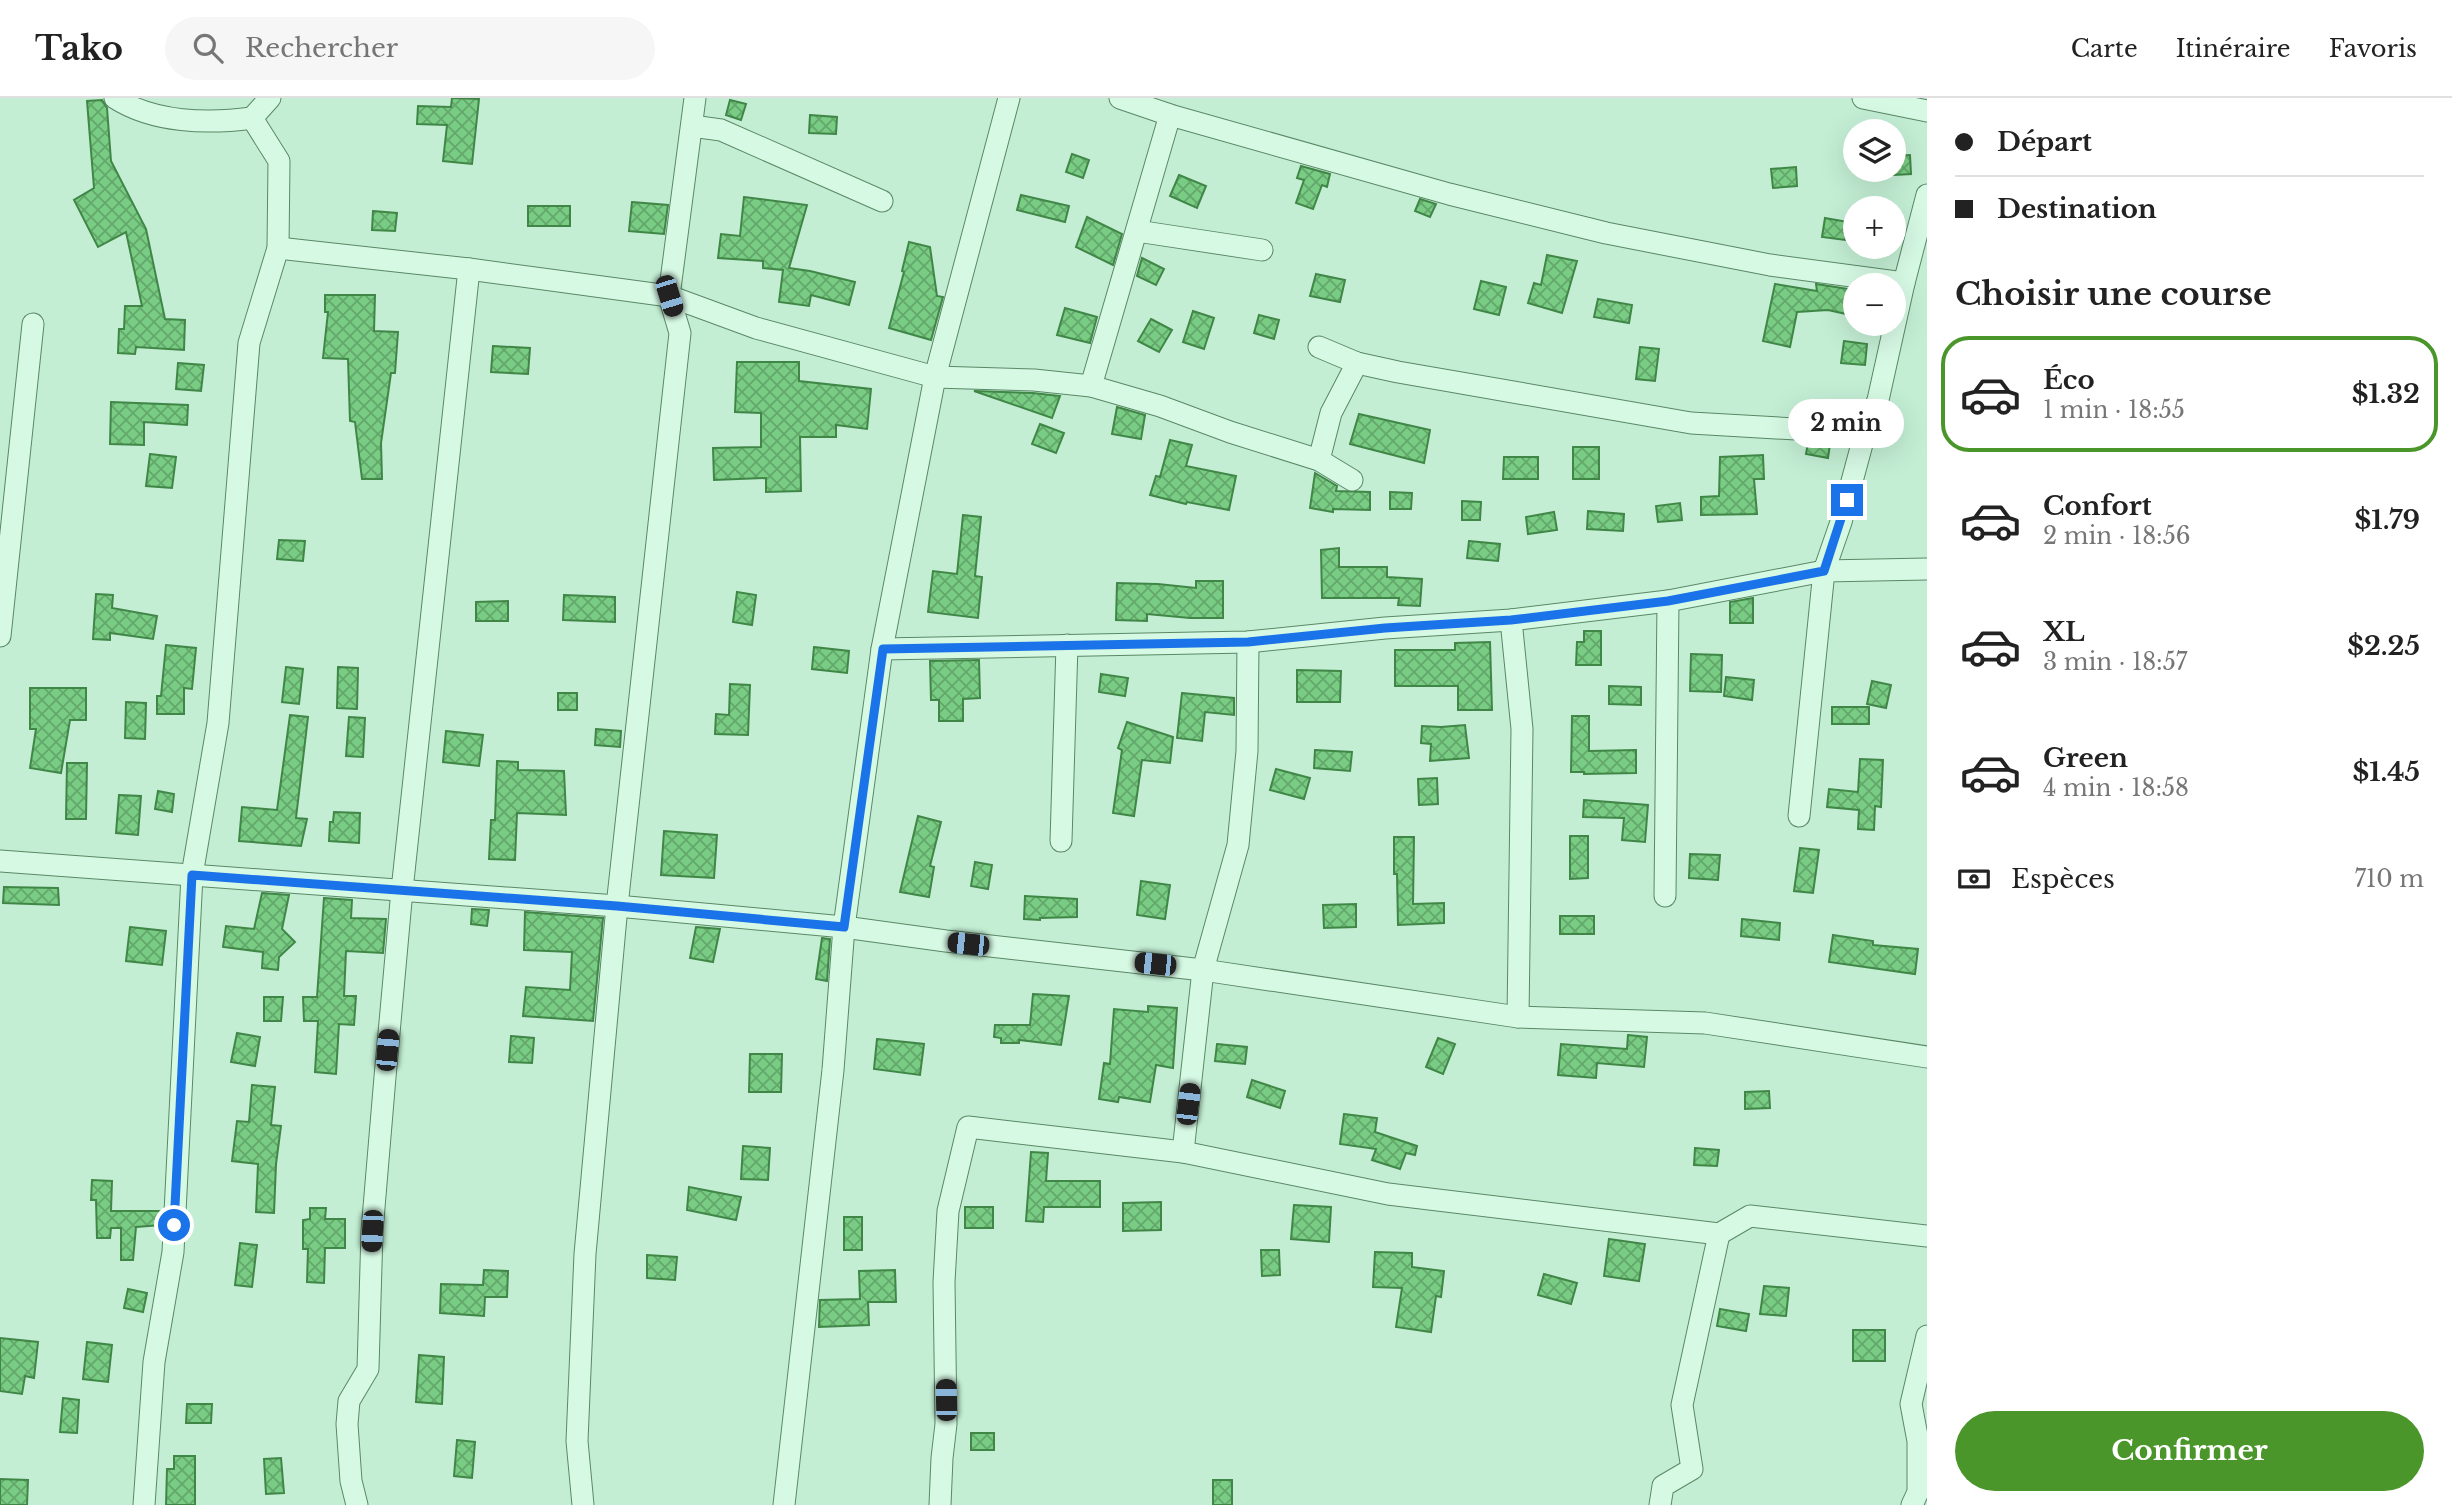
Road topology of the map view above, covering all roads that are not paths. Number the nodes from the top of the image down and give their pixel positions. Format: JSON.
{"nodes":[{"id":1,"x":116,"y":98,"type":"edge"},
{"id":2,"x":270,"y":98,"type":"edge"},
{"id":3,"x":695,"y":98,"type":"edge"},
{"id":4,"x":1009,"y":98,"type":"edge"},
{"id":5,"x":1120,"y":98,"type":"edge"},
{"id":6,"x":1863,"y":98,"type":"edge"},
{"id":7,"x":1927,"y":111,"type":"edge"},
{"id":8,"x":1170,"y":115,"type":"junction"},
{"id":9,"x":252,"y":118,"type":"junction"},
{"id":10,"x":692,"y":126,"type":"junction"},
{"id":11,"x":1927,"y":195,"type":"edge"},
{"id":12,"x":883,"y":201,"type":"dead end"},
{"id":13,"x":1137,"y":231,"type":"junction"},
{"id":14,"x":278,"y":248,"type":"junction"},
{"id":15,"x":1262,"y":250,"type":"dead end"},
{"id":16,"x":469,"y":269,"type":"junction"},
{"id":17,"x":1906,"y":273,"type":"edge"},
{"id":18,"x":1843,"y":275,"type":"edge"},
{"id":19,"x":669,"y":296,"type":"junction"},
{"id":20,"x":33,"y":324,"type":"dead end"},
{"id":21,"x":1892,"y":336,"type":"edge"},
{"id":22,"x":1319,"y":347,"type":"dead end"},
{"id":23,"x":1357,"y":363,"type":"junction"},
{"id":24,"x":935,"y":377,"type":"junction"},
{"id":25,"x":1091,"y":386,"type":"junction"},
{"id":26,"x":1865,"y":433,"type":"junction"},
{"id":27,"x":1319,"y":460,"type":"junction"},
{"id":28,"x":1352,"y":480,"type":"dead end"},
{"id":29,"x":1927,"y":569,"type":"edge"},
{"id":30,"x":1824,"y":571,"type":"junction"},
{"id":31,"x":1668,"y":601,"type":"junction"},
{"id":32,"x":1511,"y":620,"type":"junction"},
{"id":33,"x":0,"y":636,"type":"edge"},
{"id":34,"x":1248,"y":642,"type":"junction"},
{"id":35,"x":1068,"y":645,"type":"junction"},
{"id":36,"x":883,"y":649,"type":"junction"},
{"id":37,"x":1798,"y":816,"type":"dead end"},
{"id":38,"x":1061,"y":841,"type":"dead end"},
{"id":39,"x":0,"y":861,"type":"edge"},
{"id":40,"x":192,"y":875,"type":"junction"},
{"id":41,"x":402,"y":890,"type":"junction"},
{"id":42,"x":1665,"y":895,"type":"dead end"},
{"id":43,"x":617,"y":906,"type":"junction"},
{"id":44,"x":844,"y":927,"type":"junction"},
{"id":45,"x":1203,"y":970,"type":"junction"},
{"id":46,"x":1518,"y":1017,"type":"junction"},
{"id":47,"x":1927,"y":1057,"type":"edge"},
{"id":48,"x":1182,"y":1152,"type":"junction"},
{"id":49,"x":1719,"y":1234,"type":"junction"},
{"id":50,"x":1927,"y":1236,"type":"edge"},
{"id":51,"x":1927,"y":1336,"type":"edge"},
{"id":52,"x":144,"y":1505,"type":"edge"},
{"id":53,"x":357,"y":1505,"type":"edge"},
{"id":54,"x":583,"y":1505,"type":"edge"},
{"id":55,"x":785,"y":1505,"type":"edge"},
{"id":56,"x":940,"y":1505,"type":"edge"},
{"id":57,"x":1660,"y":1505,"type":"edge"},
{"id":58,"x":1912,"y":1505,"type":"edge"}],
"edges":[{"from":1,"to":9,"type":"street"},
{"from":2,"to":9,"type":"street"},
{"from":3,"to":10,"type":"street"},
{"from":4,"to":24,"type":"street"},
{"from":5,"to":8,"type":"street"},
{"from":6,"to":7,"type":"street"},
{"from":8,"to":13,"type":"street"},
{"from":8,"to":18,"type":"street"},
{"from":9,"to":14,"type":"street"},
{"from":10,"to":12,"type":"street"},
{"from":10,"to":19,"type":"street"},
{"from":11,"to":17,"type":"street"},
{"from":13,"to":15,"type":"street"},
{"from":13,"to":25,"type":"street"},
{"from":14,"to":16,"type":"street"},
{"from":14,"to":40,"type":"street"},
{"from":16,"to":19,"type":"street"},
{"from":16,"to":41,"type":"street"},
{"from":19,"to":24,"type":"street"},
{"from":19,"to":43,"type":"street"},
{"from":20,"to":33,"type":"street"},
{"from":21,"to":26,"type":"street"},
{"from":22,"to":23,"type":"street"},
{"from":23,"to":26,"type":"street"},
{"from":23,"to":27,"type":"street"},
{"from":24,"to":25,"type":"street"},
{"from":24,"to":36,"type":"street"},
{"from":25,"to":27,"type":"street"},
{"from":26,"to":30,"type":"street"},
{"from":27,"to":28,"type":"street"},
{"from":29,"to":30,"type":"street"},
{"from":30,"to":31,"type":"street"},
{"from":30,"to":37,"type":"street"},
{"from":31,"to":32,"type":"street"},
{"from":31,"to":42,"type":"street"},
{"from":32,"to":34,"type":"street"},
{"from":32,"to":46,"type":"street"},
{"from":34,"to":35,"type":"street"},
{"from":34,"to":45,"type":"street"},
{"from":35,"to":36,"type":"street"},
{"from":35,"to":38,"type":"street"},
{"from":36,"to":44,"type":"street"},
{"from":39,"to":40,"type":"street"},
{"from":40,"to":41,"type":"street"},
{"from":40,"to":52,"type":"street"},
{"from":41,"to":43,"type":"street"},
{"from":41,"to":53,"type":"street"},
{"from":43,"to":44,"type":"street"},
{"from":43,"to":54,"type":"street"},
{"from":44,"to":45,"type":"street"},
{"from":44,"to":55,"type":"street"},
{"from":45,"to":46,"type":"street"},
{"from":45,"to":48,"type":"street"},
{"from":46,"to":47,"type":"street"},
{"from":48,"to":49,"type":"street"},
{"from":48,"to":56,"type":"street"},
{"from":49,"to":50,"type":"street"},
{"from":49,"to":57,"type":"street"},
{"from":51,"to":58,"type":"street"}]}
